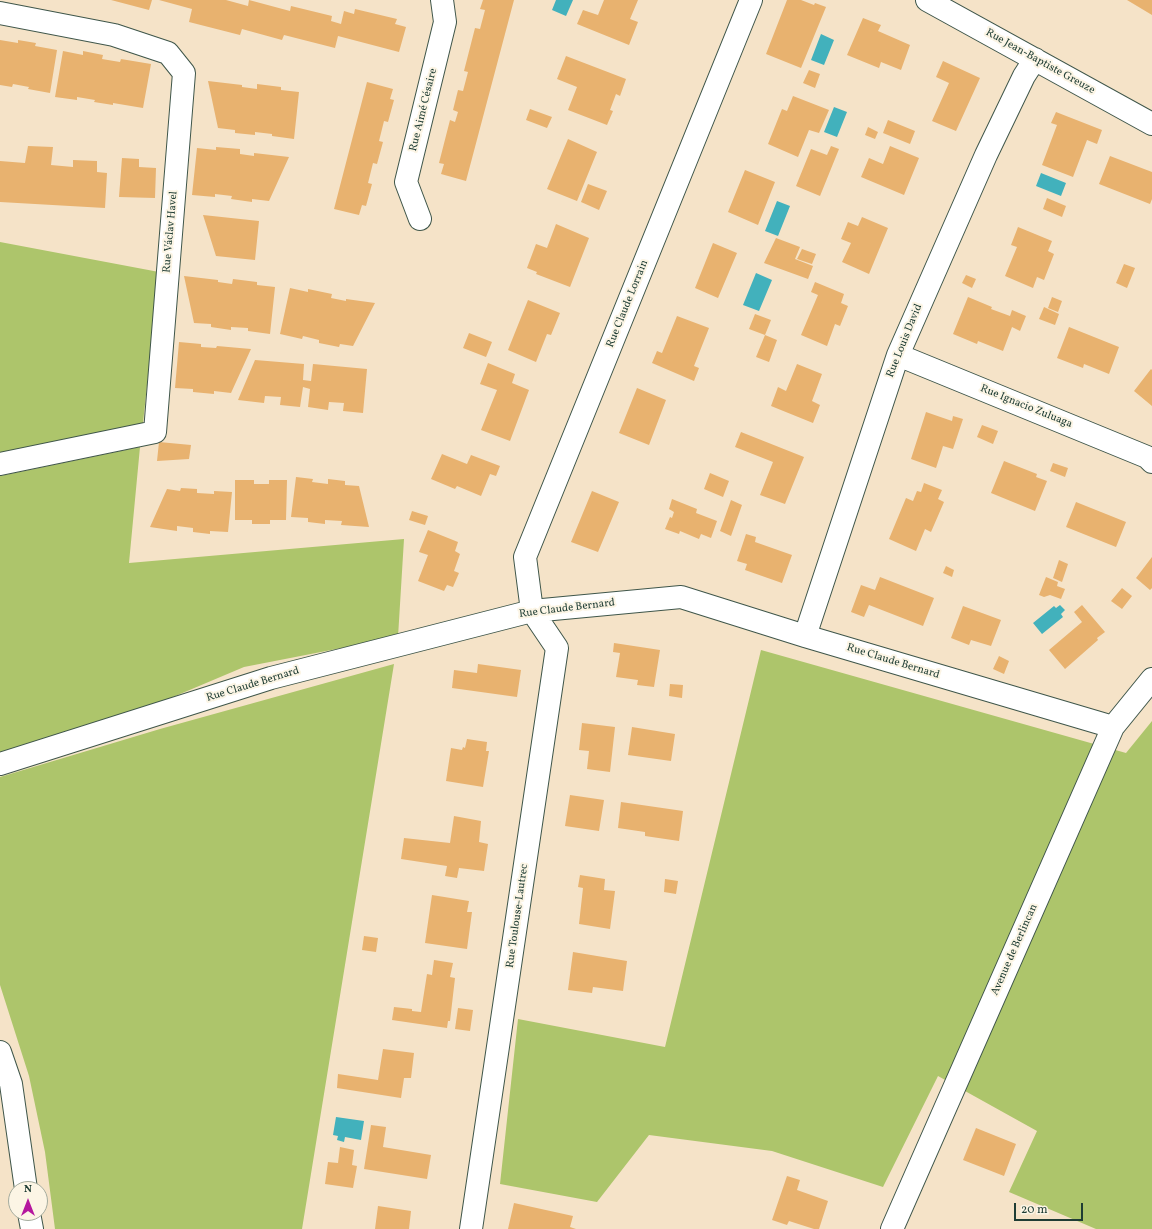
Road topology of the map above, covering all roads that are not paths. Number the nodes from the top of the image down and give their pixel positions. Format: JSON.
{"nodes":[{"id":1,"x":442,"y":0,"type":"edge"},
{"id":2,"x":751,"y":0,"type":"edge"},
{"id":3,"x":927,"y":0,"type":"edge"},
{"id":4,"x":0,"y":13,"type":"edge"},
{"id":5,"x":1035,"y":59,"type":"junction"},
{"id":6,"x":1152,"y":124,"type":"edge"},
{"id":7,"x":420,"y":218,"type":"dead end"},
{"id":8,"x":898,"y":355,"type":"junction"},
{"id":9,"x":1152,"y":462,"type":"edge"},
{"id":10,"x":0,"y":464,"type":"edge"},
{"id":11,"x":532,"y":611,"type":"junction"},
{"id":12,"x":805,"y":636,"type":"junction"},
{"id":13,"x":1152,"y":679,"type":"edge"},
{"id":14,"x":1113,"y":727,"type":"junction"},
{"id":15,"x":0,"y":764,"type":"edge"},
{"id":16,"x":0,"y":1052,"type":"edge"},
{"id":17,"x":25,"y":1181,"type":"edge"},
{"id":18,"x":471,"y":1229,"type":"edge"},
{"id":19,"x":892,"y":1229,"type":"edge"}],
"edges":[{"from":1,"to":7,"type":"street","name":"Rue Aimé Césaire"},
{"from":2,"to":11,"type":"street","name":"Rue Claude Lorrain"},
{"from":3,"to":5,"type":"street","name":"Rue Jean-Baptiste Greuze"},
{"from":4,"to":10,"type":"street","name":"Rue Václav Havel"},
{"from":5,"to":6,"type":"street","name":"Rue Jean-Baptiste Greuze"},
{"from":5,"to":8,"type":"street","name":"Rue Louis David"},
{"from":8,"to":9,"type":"street","name":"Rue Ignacio Zuluaga"},
{"from":8,"to":12,"type":"street","name":"Rue Louis David"},
{"from":11,"to":12,"type":"street","name":"Rue Claude Bernard"},
{"from":11,"to":15,"type":"street","name":"Rue Claude Bernard"},
{"from":11,"to":18,"type":"street","name":"Rue Toulouse-Lautrec"},
{"from":12,"to":14,"type":"street","name":"Rue Claude Bernard"},
{"from":13,"to":14,"type":"street","name":"Avenue de Berlincan"},
{"from":14,"to":19,"type":"street","name":"Avenue de Berlincan"},
{"from":16,"to":17,"type":"street"}]}
